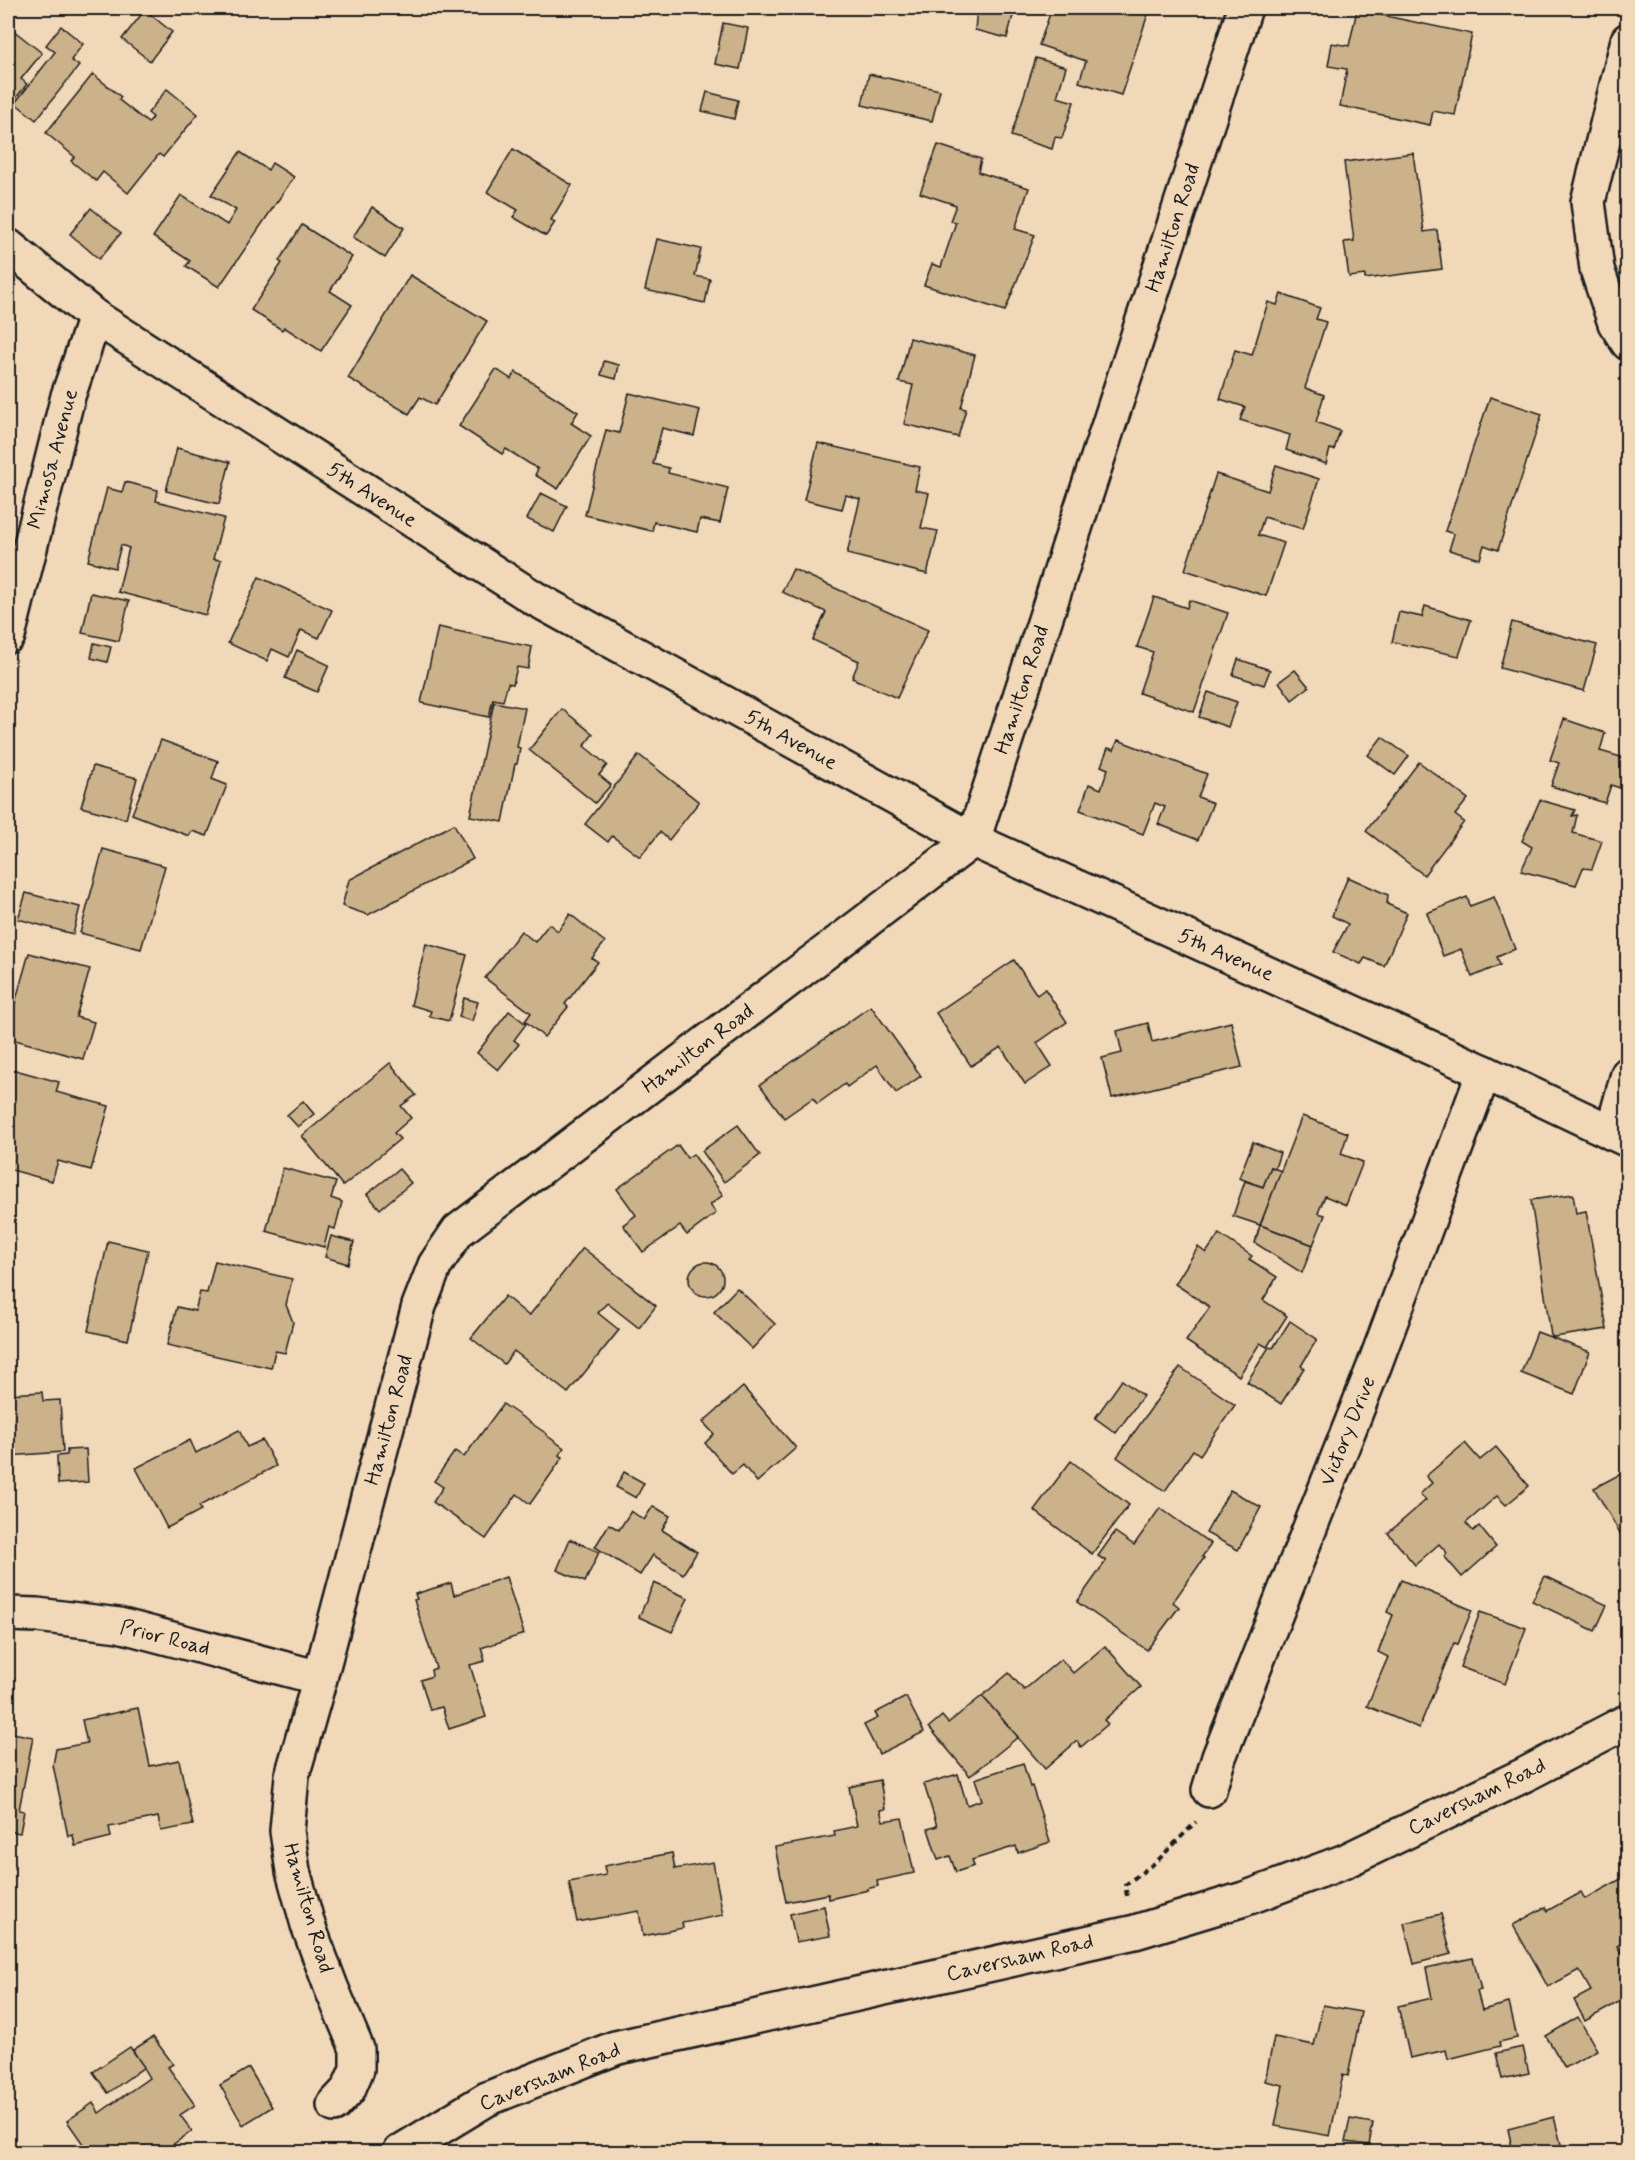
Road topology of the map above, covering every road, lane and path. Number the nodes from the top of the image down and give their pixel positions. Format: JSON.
{"nodes":[{"id":1,"x":1245,"y":8,"type":"edge"},
{"id":2,"x":1628,"y":40,"type":"edge"},
{"id":3,"x":8,"y":246,"type":"edge"},
{"id":4,"x":95,"y":317,"type":"junction"},
{"id":5,"x":1628,"y":343,"type":"edge"},
{"id":6,"x":8,"y":636,"type":"edge"},
{"id":7,"x":973,"y":840,"type":"junction"},
{"id":8,"x":1484,"y":1072,"type":"junction"},
{"id":9,"x":1628,"y":1074,"type":"edge"},
{"id":10,"x":1620,"y":1136,"type":"edge"},
{"id":11,"x":8,"y":1614,"type":"edge"},
{"id":12,"x":320,"y":1678,"type":"junction"},
{"id":13,"x":1628,"y":1721,"type":"edge"},
{"id":14,"x":1209,"y":1790,"type":"joint"},
{"id":15,"x":1135,"y":1932,"type":"junction"},
{"id":16,"x":334,"y":2105,"type":"dead end"},
{"id":17,"x":400,"y":2152,"type":"edge"}],
"edges":[{"from":1,"to":7,"type":"street","name":"Hamilton Road"},
{"from":2,"to":5,"type":"street"},
{"from":3,"to":4,"type":"street","name":"5th Avenue"},
{"from":4,"to":6,"type":"street","name":"Mimosa Avenue"},
{"from":4,"to":7,"type":"street","name":"5th Avenue"},
{"from":7,"to":8,"type":"street","name":"5th Avenue"},
{"from":7,"to":12,"type":"street","name":"Hamilton Road"},
{"from":8,"to":10,"type":"street","name":"5th Avenue"},
{"from":8,"to":14,"type":"street","name":"Victory Drive"},
{"from":9,"to":10,"type":"street"},
{"from":11,"to":12,"type":"street","name":"Prior Road"},
{"from":12,"to":16,"type":"street","name":"Hamilton Road"},
{"from":13,"to":15,"type":"street","name":"Caversham Road"},
{"from":14,"to":15,"type":"path"},
{"from":15,"to":17,"type":"street","name":"Caversham Road"}]}
